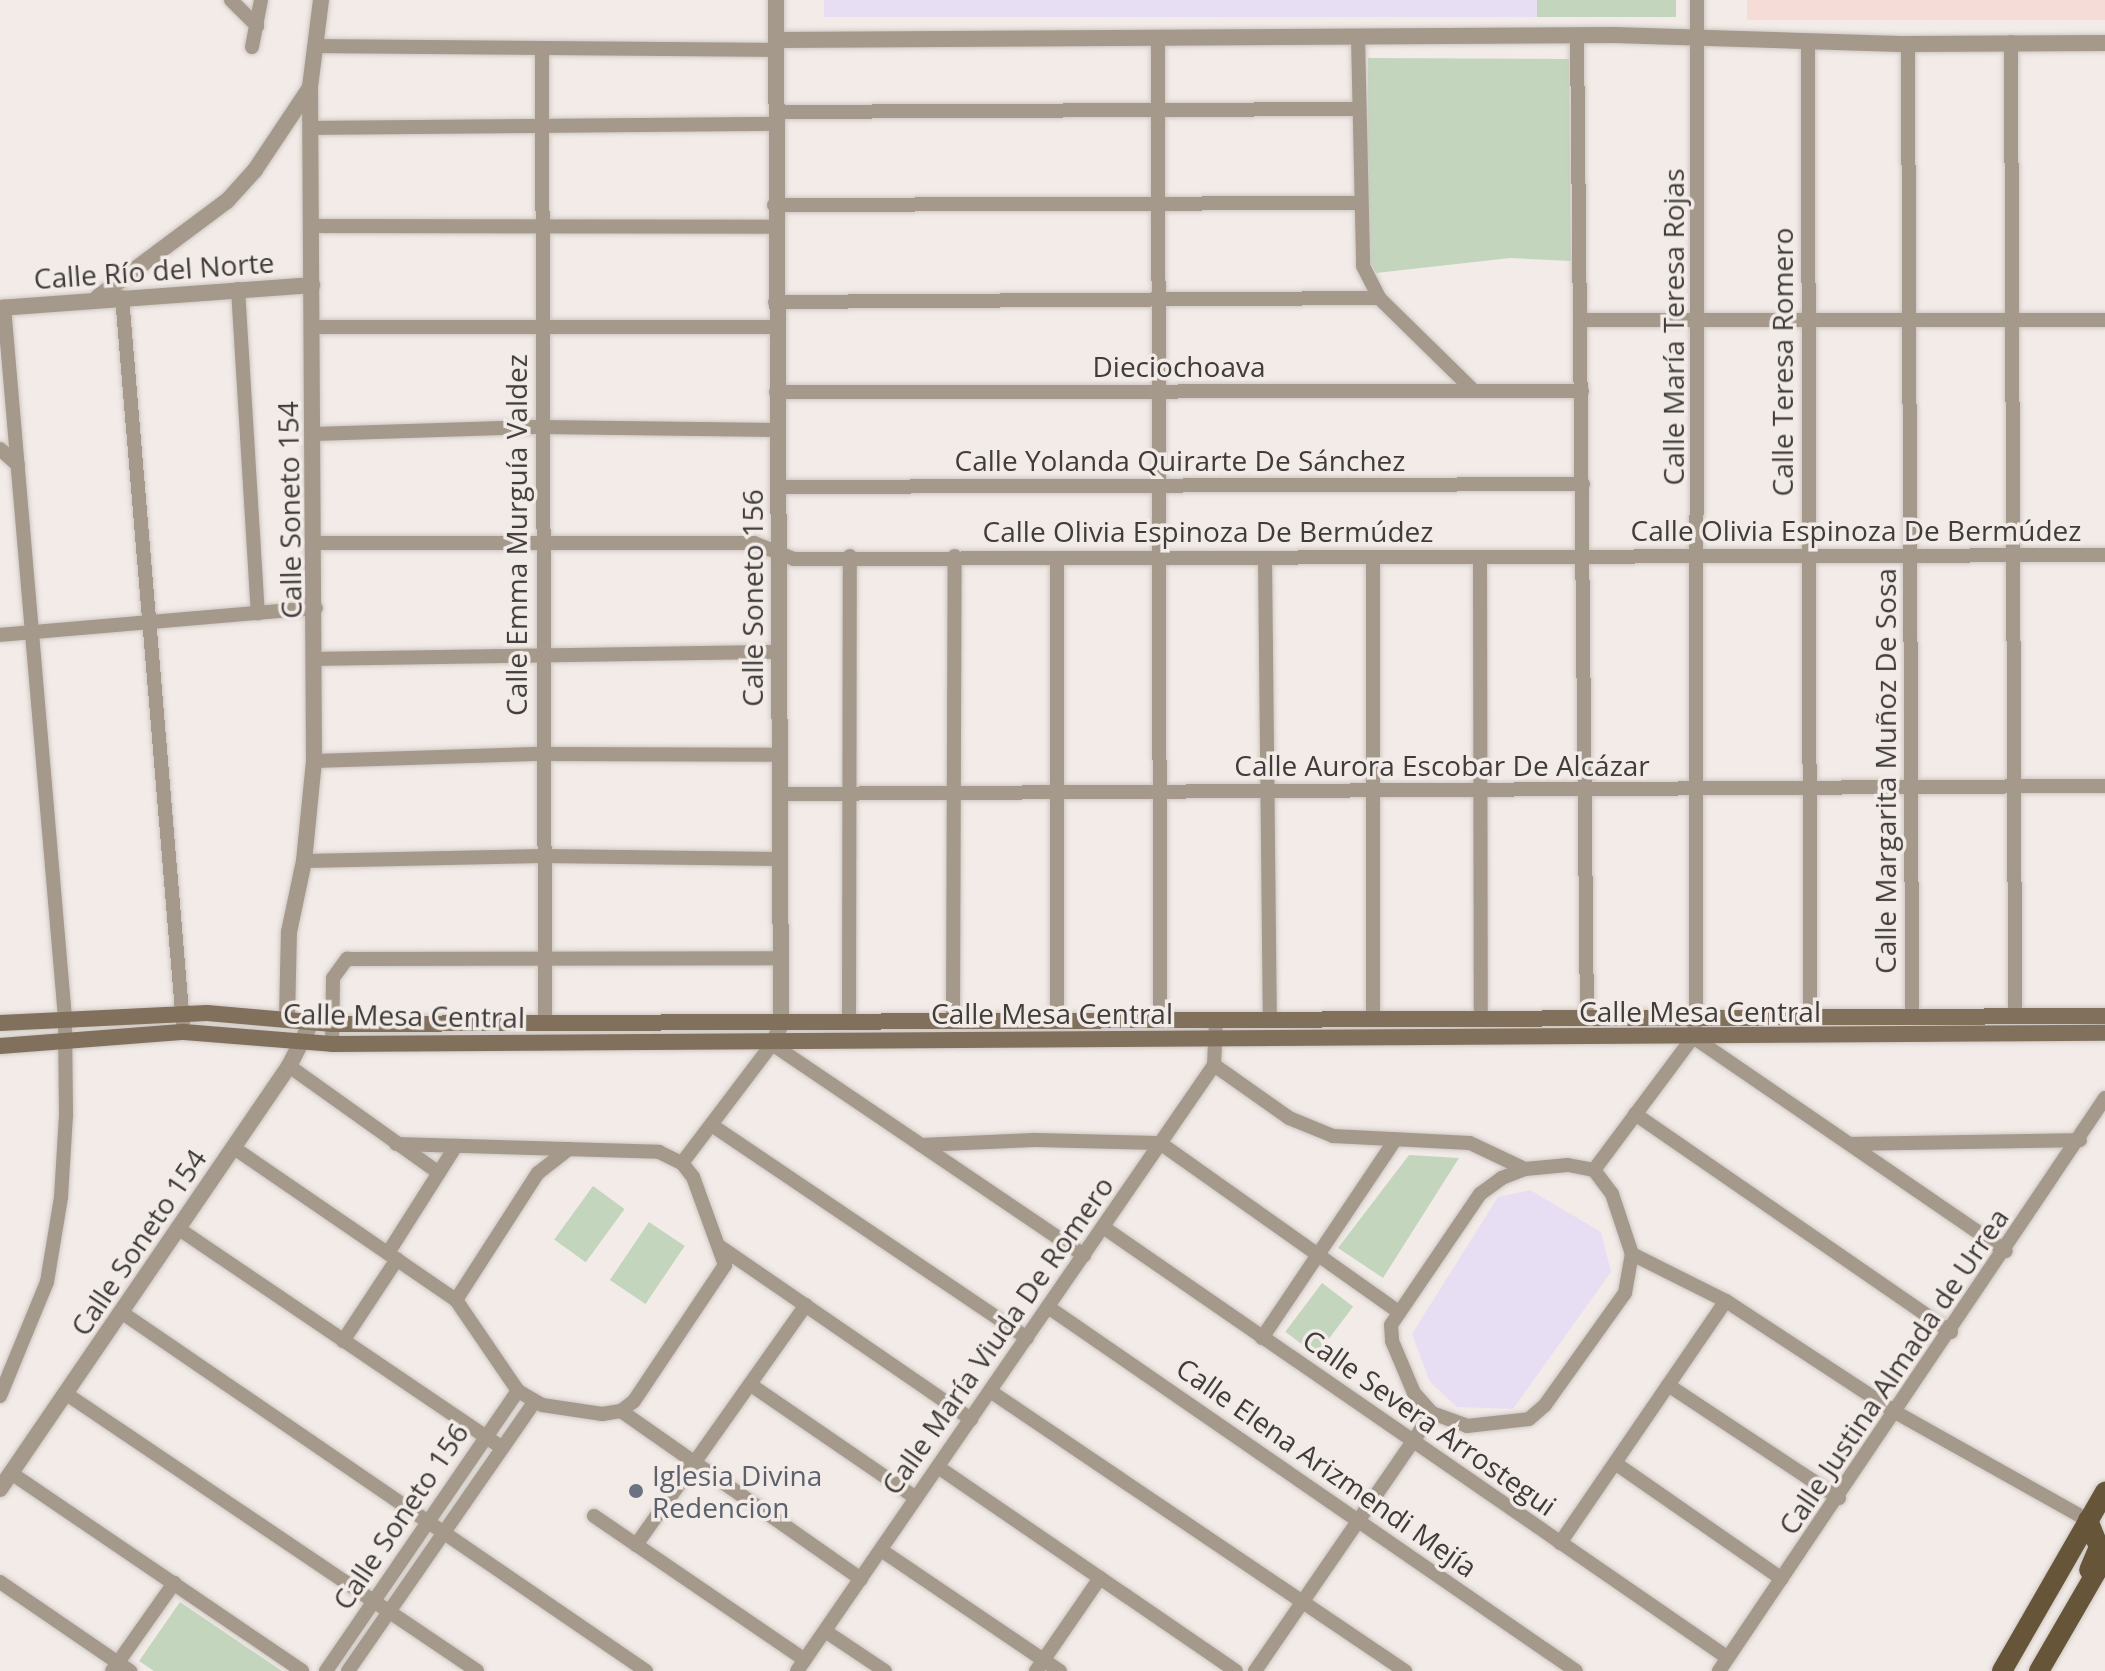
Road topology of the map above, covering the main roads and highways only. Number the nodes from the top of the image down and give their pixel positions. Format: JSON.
{"nodes":[{"id":1,"x":2105,"y":1016,"type":"edge"},
{"id":2,"x":0,"y":1023,"type":"edge"},
{"id":3,"x":2105,"y":1033,"type":"edge"},
{"id":4,"x":0,"y":1046,"type":"edge"},
{"id":5,"x":2105,"y":1492,"type":"edge"},
{"id":6,"x":2088,"y":1520,"type":"junction"},
{"id":7,"x":2105,"y":1557,"type":"edge"},
{"id":8,"x":2072,"y":1614,"type":"junction"},
{"id":9,"x":2002,"y":1671,"type":"edge"},
{"id":10,"x":2039,"y":1671,"type":"edge"}],
"edges":[{"from":1,"to":2,"type":"main road","name":"Calle Mesa Central"},
{"from":3,"to":4,"type":"main road","name":"Calle Mesa Central"},
{"from":5,"to":6,"type":"main road"},
{"from":6,"to":8,"type":"main road"},
{"from":6,"to":9,"type":"main road"},
{"from":7,"to":8,"type":"main road"},
{"from":8,"to":10,"type":"main road"}]}
